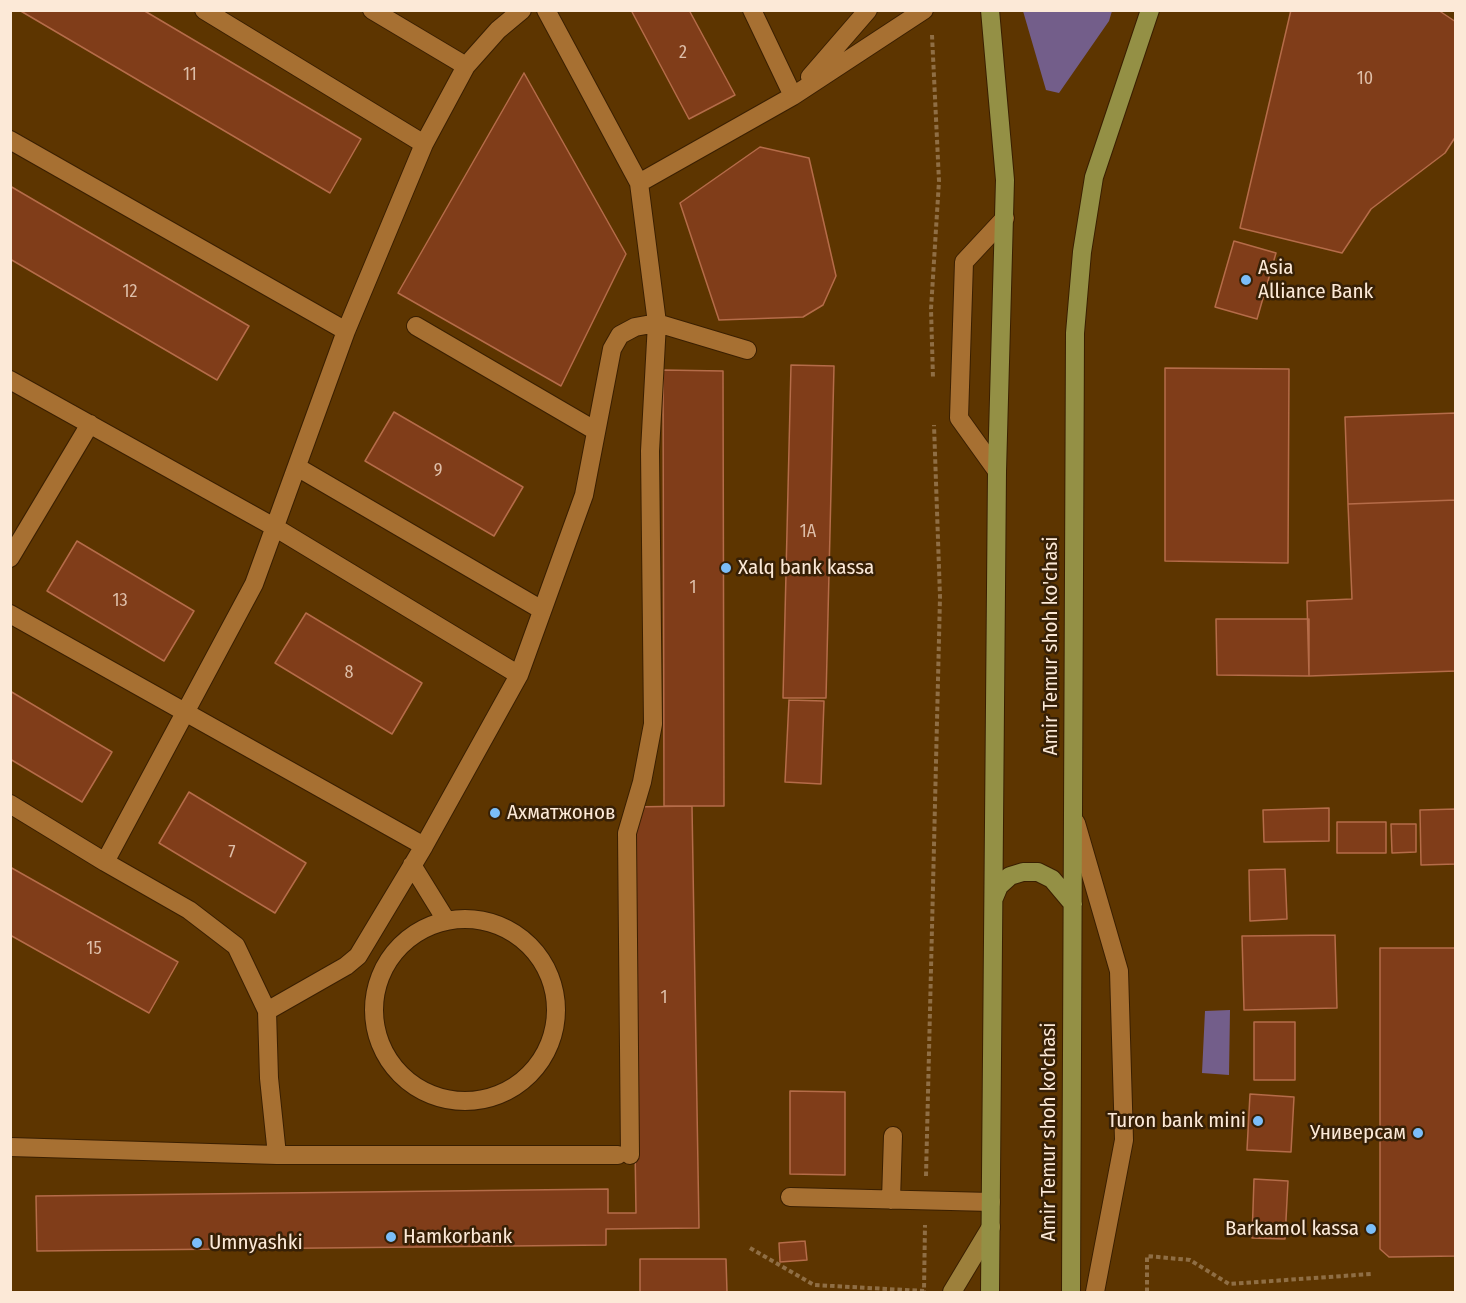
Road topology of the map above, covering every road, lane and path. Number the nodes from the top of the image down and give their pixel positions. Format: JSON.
{"nodes":[{"id":1,"x":204,"y":10,"type":"edge"},
{"id":2,"x":372,"y":10,"type":"edge"},
{"id":3,"x":522,"y":10,"type":"edge"},
{"id":4,"x":546,"y":10,"type":"edge"},
{"id":5,"x":752,"y":10,"type":"edge"},
{"id":6,"x":868,"y":10,"type":"edge"},
{"id":7,"x":924,"y":10,"type":"edge"},
{"id":8,"x":990,"y":10,"type":"edge"},
{"id":9,"x":1150,"y":10,"type":"edge"},
{"id":10,"x":932,"y":33,"type":"dead end"},
{"id":11,"x":466,"y":66,"type":"junction"},
{"id":12,"x":793,"y":96,"type":"junction"},
{"id":13,"x":10,"y":140,"type":"edge"},
{"id":14,"x":424,"y":144,"type":"junction"},
{"id":15,"x":639,"y":183,"type":"junction"},
{"id":16,"x":1005,"y":218,"type":"junction"},
{"id":17,"x":657,"y":323,"type":"junction"},
{"id":18,"x":416,"y":326,"type":"dead end"},
{"id":19,"x":346,"y":331,"type":"junction"},
{"id":20,"x":747,"y":350,"type":"dead end"},
{"id":21,"x":10,"y":380,"type":"edge"},
{"id":22,"x":933,"y":390,"type":"dead end"},
{"id":23,"x":934,"y":413,"type":"dead end"},
{"id":24,"x":90,"y":424,"type":"junction"},
{"id":25,"x":596,"y":431,"type":"junction"},
{"id":26,"x":297,"y":467,"type":"junction"},
{"id":27,"x":998,"y":471,"type":"junction"},
{"id":28,"x":276,"y":528,"type":"junction"},
{"id":29,"x":10,"y":558,"type":"edge"},
{"id":30,"x":542,"y":610,"type":"junction"},
{"id":31,"x":10,"y":614,"type":"edge"},
{"id":32,"x":519,"y":675,"type":"junction"},
{"id":33,"x":185,"y":712,"type":"junction"},
{"id":34,"x":10,"y":804,"type":"edge"},
{"id":35,"x":1073,"y":813,"type":"junction"},
{"id":36,"x":424,"y":846,"type":"junction"},
{"id":37,"x":105,"y":862,"type":"junction"},
{"id":38,"x":412,"y":865,"type":"junction"},
{"id":39,"x":994,"y":897,"type":"junction"},
{"id":40,"x":1073,"y":904,"type":"junction"},
{"id":41,"x":446,"y":920,"type":"junction"},
{"id":42,"x":267,"y":1011,"type":"junction"},
{"id":43,"x":893,"y":1136,"type":"dead end"},
{"id":44,"x":10,"y":1147,"type":"edge"},
{"id":45,"x":277,"y":1155,"type":"junction"},
{"id":46,"x":790,"y":1197,"type":"dead end"},
{"id":47,"x":891,"y":1200,"type":"junction"},
{"id":48,"x":926,"y":1200,"type":"junction"},
{"id":49,"x":991,"y":1202,"type":"junction"},
{"id":50,"x":991,"y":1227,"type":"junction"},
{"id":51,"x":750,"y":1248,"type":"dead end"},
{"id":52,"x":1371,"y":1274,"type":"dead end"},
{"id":53,"x":1229,"y":1284,"type":"junction"},
{"id":54,"x":952,"y":1293,"type":"edge"},
{"id":55,"x":990,"y":1293,"type":"edge"},
{"id":56,"x":1071,"y":1293,"type":"edge"},
{"id":57,"x":1095,"y":1293,"type":"edge"},
{"id":58,"x":1148,"y":1293,"type":"edge"},
{"id":59,"x":1229,"y":1293,"type":"edge"}],
"edges":[{"from":1,"to":14,"type":"lane"},
{"from":2,"to":11,"type":"lane"},
{"from":3,"to":11,"type":"lane"},
{"from":4,"to":15,"type":"lane"},
{"from":5,"to":12,"type":"lane"},
{"from":6,"to":12,"type":"lane"},
{"from":7,"to":12,"type":"lane"},
{"from":8,"to":16,"type":"main road"},
{"from":9,"to":35,"type":"main road","name":"Amir Temur shoh ko'chasi"},
{"from":10,"to":22,"type":"path"},
{"from":11,"to":14,"type":"lane"},
{"from":12,"to":15,"type":"lane"},
{"from":13,"to":19,"type":"lane"},
{"from":14,"to":19,"type":"lane"},
{"from":15,"to":17,"type":"lane"},
{"from":16,"to":27,"type":"main road"},
{"from":16,"to":27,"type":"lane"},
{"from":17,"to":20,"type":"lane"},
{"from":17,"to":25,"type":"lane"},
{"from":17,"to":45,"type":"lane"},
{"from":18,"to":25,"type":"lane"},
{"from":19,"to":26,"type":"lane"},
{"from":21,"to":24,"type":"lane"},
{"from":23,"to":48,"type":"path"},
{"from":24,"to":28,"type":"lane"},
{"from":24,"to":29,"type":"lane"},
{"from":25,"to":30,"type":"lane"},
{"from":26,"to":28,"type":"lane"},
{"from":26,"to":30,"type":"lane"},
{"from":27,"to":39,"type":"main road"},
{"from":28,"to":32,"type":"lane"},
{"from":28,"to":33,"type":"lane"},
{"from":30,"to":32,"type":"lane"},
{"from":31,"to":33,"type":"lane"},
{"from":32,"to":36,"type":"lane"},
{"from":33,"to":36,"type":"lane"},
{"from":33,"to":37,"type":"lane"},
{"from":34,"to":37,"type":"lane"},
{"from":35,"to":40,"type":"main road","name":"Amir Temur shoh ko'chasi"},
{"from":35,"to":57,"type":"lane"},
{"from":36,"to":38,"type":"lane"},
{"from":37,"to":42,"type":"lane"},
{"from":38,"to":41,"type":"lane"},
{"from":38,"to":42,"type":"lane"},
{"from":39,"to":40,"type":"main road"},
{"from":39,"to":49,"type":"main road"},
{"from":40,"to":56,"type":"main road","name":"Amir Temur shoh ko'chasi"},
{"from":41,"to":41,"type":"lane"},
{"from":42,"to":45,"type":"lane"},
{"from":43,"to":47,"type":"lane"},
{"from":44,"to":45,"type":"lane"},
{"from":46,"to":47,"type":"lane"},
{"from":47,"to":48,"type":"lane"},
{"from":48,"to":49,"type":"lane"},
{"from":48,"to":51,"type":"path"},
{"from":49,"to":50,"type":"main road"},
{"from":50,"to":54,"type":"street"},
{"from":50,"to":55,"type":"main road"},
{"from":52,"to":53,"type":"path"},
{"from":53,"to":58,"type":"path"},
{"from":53,"to":59,"type":"path"}]}
